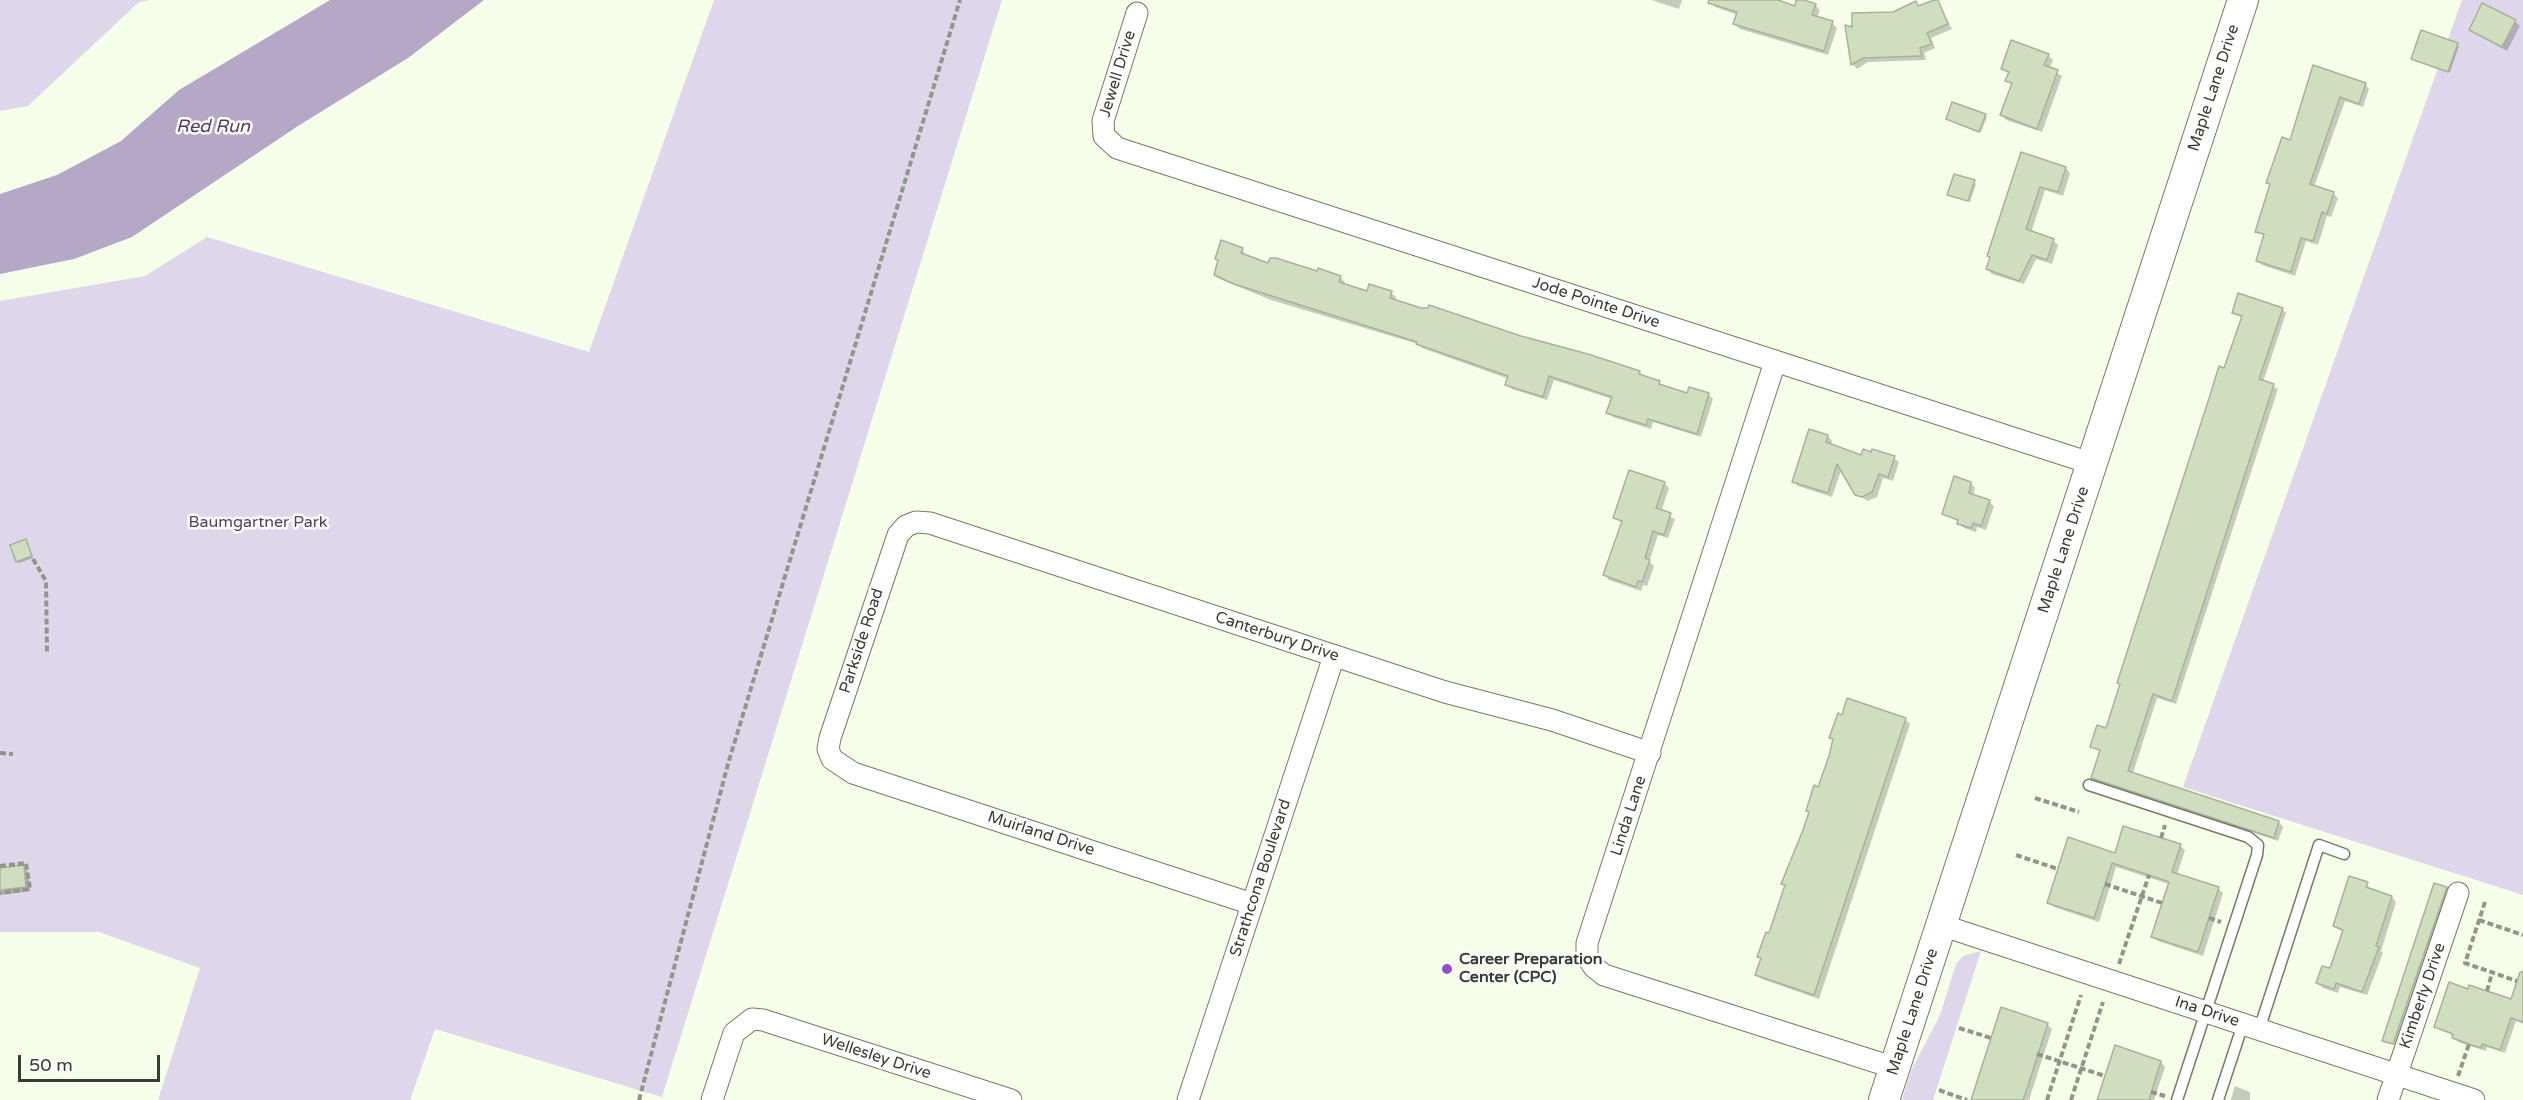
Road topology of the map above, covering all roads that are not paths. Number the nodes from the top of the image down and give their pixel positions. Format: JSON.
{"nodes":[{"id":1,"x":2243,"y":0,"type":"edge"},
{"id":2,"x":1137,"y":13,"type":"dead end"},
{"id":3,"x":1104,"y":136,"type":"joint"},
{"id":4,"x":1776,"y":362,"type":"junction"},
{"id":5,"x":2093,"y":464,"type":"junction"},
{"id":6,"x":906,"y":526,"type":"joint"},
{"id":7,"x":1334,"y":656,"type":"junction"},
{"id":8,"x":1650,"y":753,"type":"junction"},
{"id":9,"x":832,"y":759,"type":"joint"},
{"id":10,"x":2089,"y":785,"type":"dead end"},
{"id":11,"x":2344,"y":854,"type":"dead end"},
{"id":12,"x":2458,"y":893,"type":"dead end"},
{"id":13,"x":1252,"y":904,"type":"junction"},
{"id":14,"x":1941,"y":925,"type":"junction"},
{"id":15,"x":2206,"y":1012,"type":"junction"},
{"id":16,"x":2251,"y":1027,"type":"junction"},
{"id":17,"x":1895,"y":1068,"type":"junction"},
{"id":18,"x":2396,"y":1075,"type":"junction"},
{"id":19,"x":2173,"y":1099,"type":"edge"},
{"id":20,"x":712,"y":1100,"type":"edge"},
{"id":21,"x":1011,"y":1100,"type":"edge"},
{"id":22,"x":1188,"y":1100,"type":"edge"},
{"id":23,"x":1884,"y":1100,"type":"edge"},
{"id":24,"x":2218,"y":1100,"type":"edge"},
{"id":25,"x":2388,"y":1100,"type":"edge"},
{"id":26,"x":2474,"y":1100,"type":"edge"}],
"edges":[{"from":1,"to":5,"type":"street","name":"Maple Lane Drive"},
{"from":2,"to":3,"type":"street","name":"Jewell Drive"},
{"from":3,"to":4,"type":"street","name":"Jode Pointe Drive"},
{"from":4,"to":5,"type":"street","name":"Jode Pointe Drive"},
{"from":4,"to":8,"type":"street","name":"Linda Lane"},
{"from":5,"to":14,"type":"street","name":"Maple Lane Drive"},
{"from":6,"to":7,"type":"street","name":"Canterbury Drive"},
{"from":6,"to":9,"type":"street","name":"Parkside Road"},
{"from":7,"to":8,"type":"street","name":"Canterbury Drive"},
{"from":7,"to":13,"type":"street","name":"Strathcona Boulevard"},
{"from":8,"to":17,"type":"street","name":"Linda Lane"},
{"from":9,"to":13,"type":"street","name":"Muirland Drive"},
{"from":10,"to":15,"type":"lane"},
{"from":11,"to":16,"type":"lane"},
{"from":12,"to":18,"type":"street","name":"Kimberly Drive"},
{"from":13,"to":22,"type":"street","name":"Strathcona Boulevard"},
{"from":14,"to":15,"type":"street","name":"Ina Drive"},
{"from":14,"to":17,"type":"street","name":"Maple Lane Drive"},
{"from":15,"to":16,"type":"street","name":"Ina Drive"},
{"from":15,"to":19,"type":"lane"},
{"from":16,"to":18,"type":"street","name":"Ina Drive"},
{"from":16,"to":24,"type":"lane"},
{"from":17,"to":23,"type":"street","name":"Maple Lane Drive"},
{"from":18,"to":25,"type":"street","name":"Kimberly Drive"},
{"from":18,"to":26,"type":"street","name":"Ina Drive"},
{"from":20,"to":21,"type":"street","name":"Wellesley Drive"}]}
